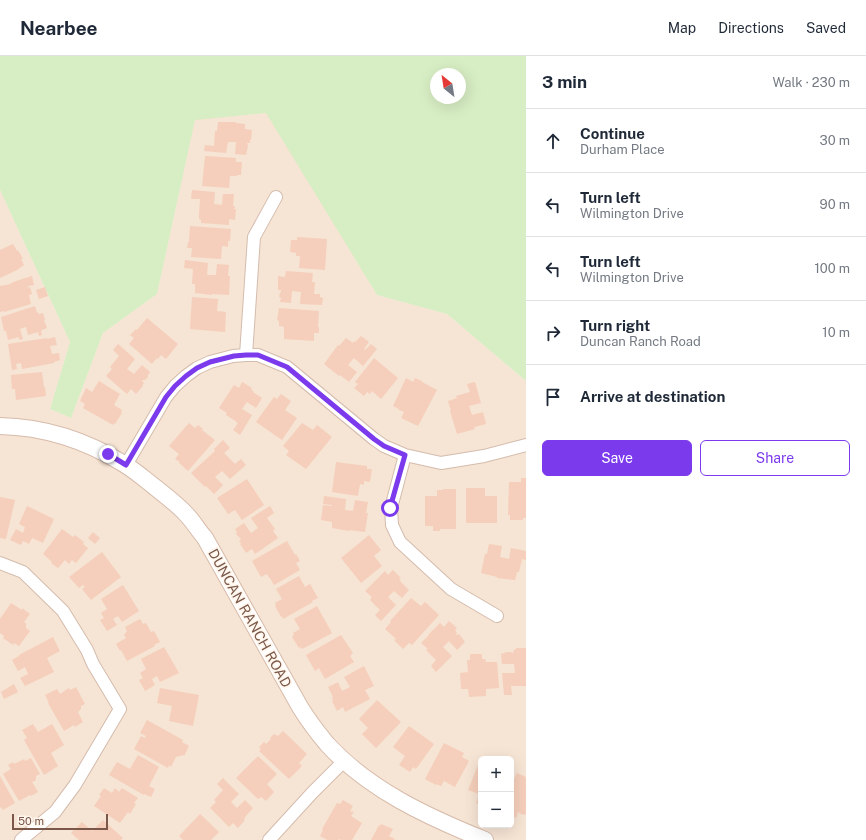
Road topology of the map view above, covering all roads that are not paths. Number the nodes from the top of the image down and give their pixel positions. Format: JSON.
{"nodes":[{"id":1,"x":276,"y":197,"type":"dead end"},
{"id":2,"x":246,"y":355,"type":"junction"},
{"id":3,"x":0,"y":426,"type":"edge"},
{"id":4,"x":526,"y":445,"type":"edge"},
{"id":5,"x":405,"y":455,"type":"junction"},
{"id":6,"x":126,"y":465,"type":"junction"},
{"id":7,"x":0,"y":564,"type":"edge"},
{"id":8,"x":497,"y":616,"type":"dead end"},
{"id":9,"x":344,"y":761,"type":"junction"},
{"id":10,"x":21,"y":840,"type":"edge"},
{"id":11,"x":269,"y":840,"type":"edge"},
{"id":12,"x":485,"y":840,"type":"edge"}],
"edges":[{"from":1,"to":2,"type":"street"},
{"from":2,"to":5,"type":"street"},
{"from":2,"to":6,"type":"street"},
{"from":3,"to":6,"type":"street","name":"DUNCAN RANCH ROAD"},
{"from":4,"to":5,"type":"street"},
{"from":5,"to":8,"type":"street"},
{"from":6,"to":9,"type":"street","name":"DUNCAN RANCH ROAD"},
{"from":7,"to":10,"type":"street"},
{"from":9,"to":11,"type":"street"},
{"from":9,"to":12,"type":"street","name":"DUNCAN RANCH ROAD"}]}
